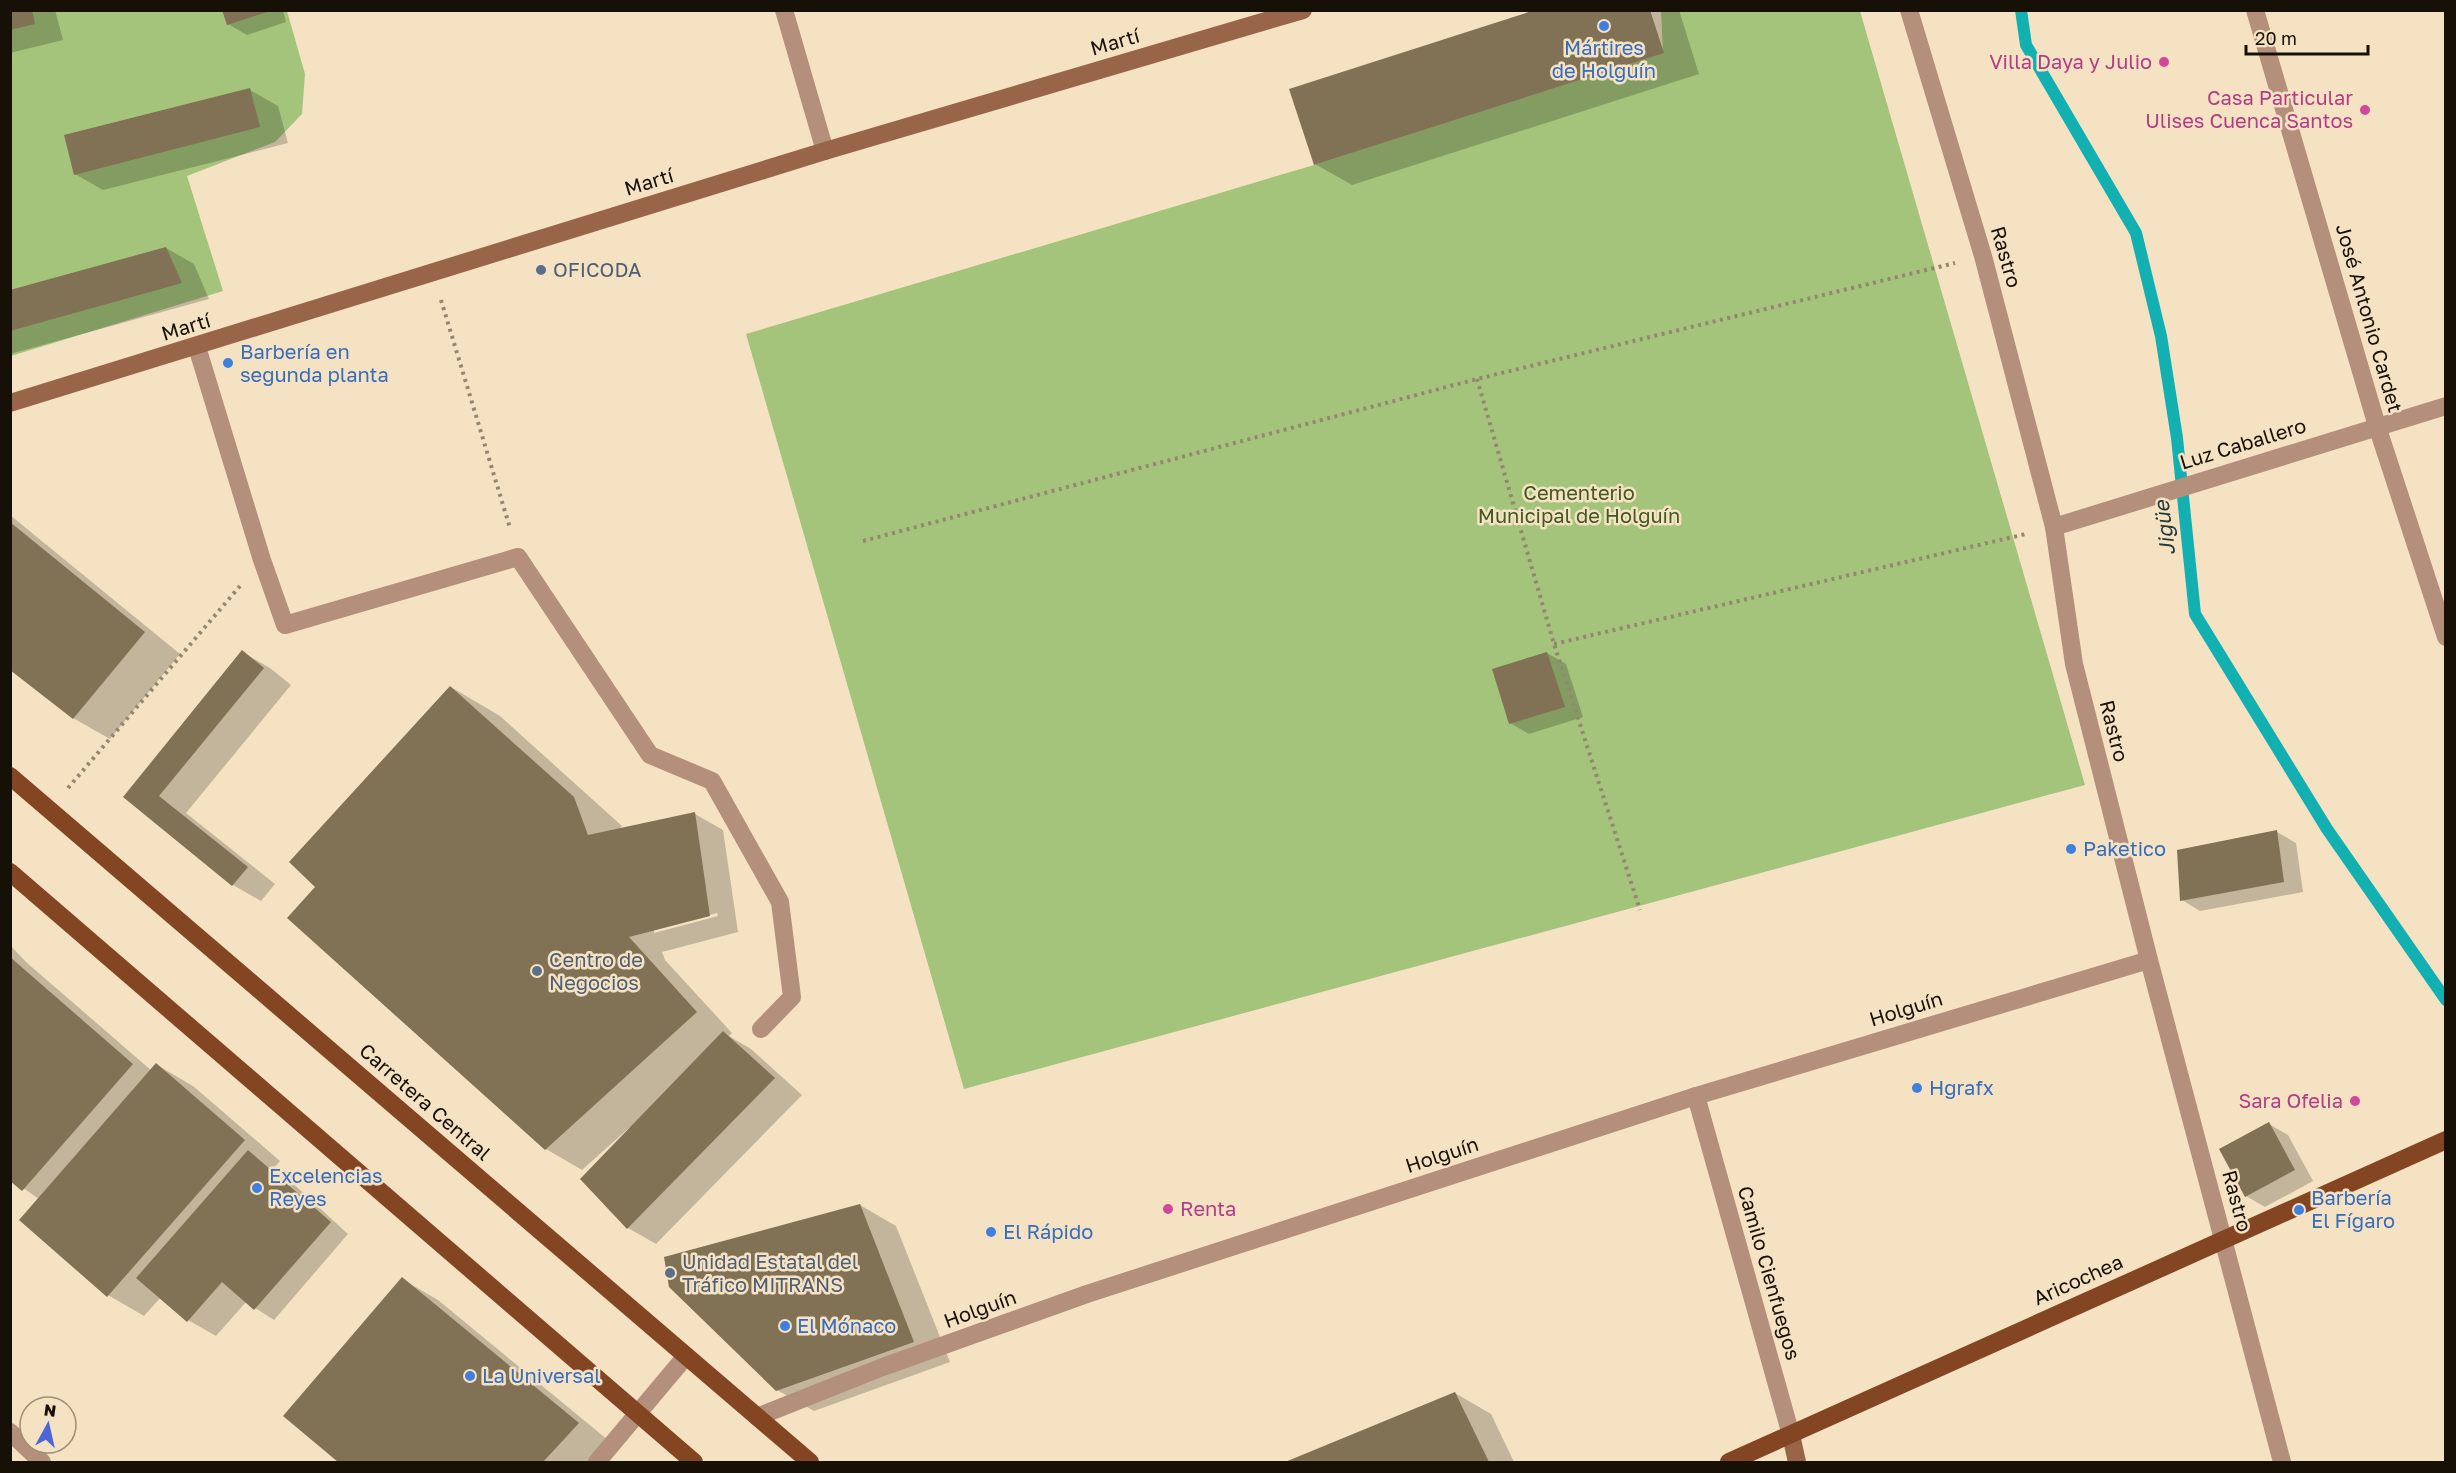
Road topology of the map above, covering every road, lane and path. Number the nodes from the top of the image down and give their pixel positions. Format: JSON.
{"nodes":[{"id":1,"x":784,"y":10,"type":"edge"},
{"id":2,"x":1304,"y":10,"type":"edge"},
{"id":3,"x":1909,"y":10,"type":"edge"},
{"id":4,"x":2255,"y":10,"type":"edge"},
{"id":5,"x":1259,"y":16,"type":"edge"},
{"id":6,"x":825,"y":151,"type":"junction"},
{"id":7,"x":1983,"y":256,"type":"junction"},
{"id":8,"x":433,"y":273,"type":"junction"},
{"id":9,"x":197,"y":347,"type":"junction"},
{"id":10,"x":1477,"y":379,"type":"junction"},
{"id":11,"x":10,"y":404,"type":"edge"},
{"id":12,"x":2445,"y":406,"type":"edge"},
{"id":13,"x":2377,"y":426,"type":"junction"},
{"id":14,"x":2054,"y":527,"type":"junction"},
{"id":15,"x":863,"y":541,"type":"dead end"},
{"id":16,"x":519,"y":557,"type":"junction"},
{"id":17,"x":262,"y":560,"type":"junction"},
{"id":18,"x":2445,"y":637,"type":"edge"},
{"id":19,"x":1554,"y":645,"type":"junction"},
{"id":20,"x":10,"y":776,"type":"edge"},
{"id":21,"x":50,"y":810,"type":"junction"},
{"id":22,"x":10,"y":872,"type":"edge"},
{"id":23,"x":1640,"y":910,"type":"dead end"},
{"id":24,"x":2149,"y":960,"type":"junction"},
{"id":25,"x":761,"y":1029,"type":"dead end"},
{"id":26,"x":1696,"y":1096,"type":"junction"},
{"id":27,"x":2445,"y":1140,"type":"edge"},
{"id":28,"x":2224,"y":1239,"type":"junction"},
{"id":29,"x":686,"y":1356,"type":"junction"},
{"id":30,"x":638,"y":1414,"type":"junction"},
{"id":31,"x":757,"y":1418,"type":"junction"},
{"id":32,"x":10,"y":1432,"type":"edge"},
{"id":33,"x":1791,"y":1435,"type":"junction"},
{"id":34,"x":42,"y":1462,"type":"edge"},
{"id":35,"x":597,"y":1462,"type":"edge"},
{"id":36,"x":694,"y":1462,"type":"edge"},
{"id":37,"x":810,"y":1462,"type":"edge"},
{"id":38,"x":1729,"y":1462,"type":"edge"},
{"id":39,"x":1797,"y":1462,"type":"edge"},
{"id":40,"x":2282,"y":1462,"type":"edge"}],
"edges":[{"from":1,"to":6,"type":"street"},
{"from":2,"to":5,"type":"main road","name":"Martí"},
{"from":3,"to":7,"type":"street","name":"Rastro"},
{"from":4,"to":13,"type":"street","name":"José Antonio Cardet"},
{"from":5,"to":6,"type":"main road","name":"Martí"},
{"from":6,"to":8,"type":"main road","name":"Martí"},
{"from":7,"to":10,"type":"path"},
{"from":7,"to":14,"type":"street","name":"Rastro"},
{"from":8,"to":9,"type":"main road","name":"Martí"},
{"from":8,"to":16,"type":"path"},
{"from":9,"to":11,"type":"main road","name":"Martí"},
{"from":9,"to":17,"type":"street"},
{"from":10,"to":15,"type":"path"},
{"from":10,"to":19,"type":"path"},
{"from":12,"to":13,"type":"street","name":"Luz Caballero"},
{"from":13,"to":14,"type":"street","name":"Luz Caballero"},
{"from":13,"to":18,"type":"street","name":"José Antonio Cardet"},
{"from":14,"to":19,"type":"path"},
{"from":14,"to":24,"type":"street","name":"Rastro"},
{"from":16,"to":17,"type":"street"},
{"from":16,"to":25,"type":"street"},
{"from":17,"to":21,"type":"path"},
{"from":19,"to":23,"type":"path"},
{"from":20,"to":21,"type":"main road","name":"Carretera Central"},
{"from":21,"to":29,"type":"main road","name":"Carretera Central"},
{"from":22,"to":30,"type":"main road"},
{"from":24,"to":26,"type":"street","name":"Holguín"},
{"from":24,"to":28,"type":"street","name":"Rastro"},
{"from":26,"to":31,"type":"street","name":"Holguín"},
{"from":26,"to":33,"type":"street","name":"Camilo Cienfuegos"},
{"from":27,"to":28,"type":"main road","name":"Aricochea"},
{"from":28,"to":33,"type":"main road","name":"Aricochea"},
{"from":28,"to":40,"type":"street","name":"Rastro"},
{"from":29,"to":30,"type":"street"},
{"from":29,"to":31,"type":"main road","name":"Carretera Central"},
{"from":30,"to":35,"type":"street"},
{"from":30,"to":36,"type":"main road"},
{"from":31,"to":37,"type":"main road","name":"Carretera Central"},
{"from":32,"to":34,"type":"street"},
{"from":33,"to":38,"type":"main road","name":"Aricochea"},
{"from":33,"to":39,"type":"main road","name":"Camilo Cienfuegos"}]}
